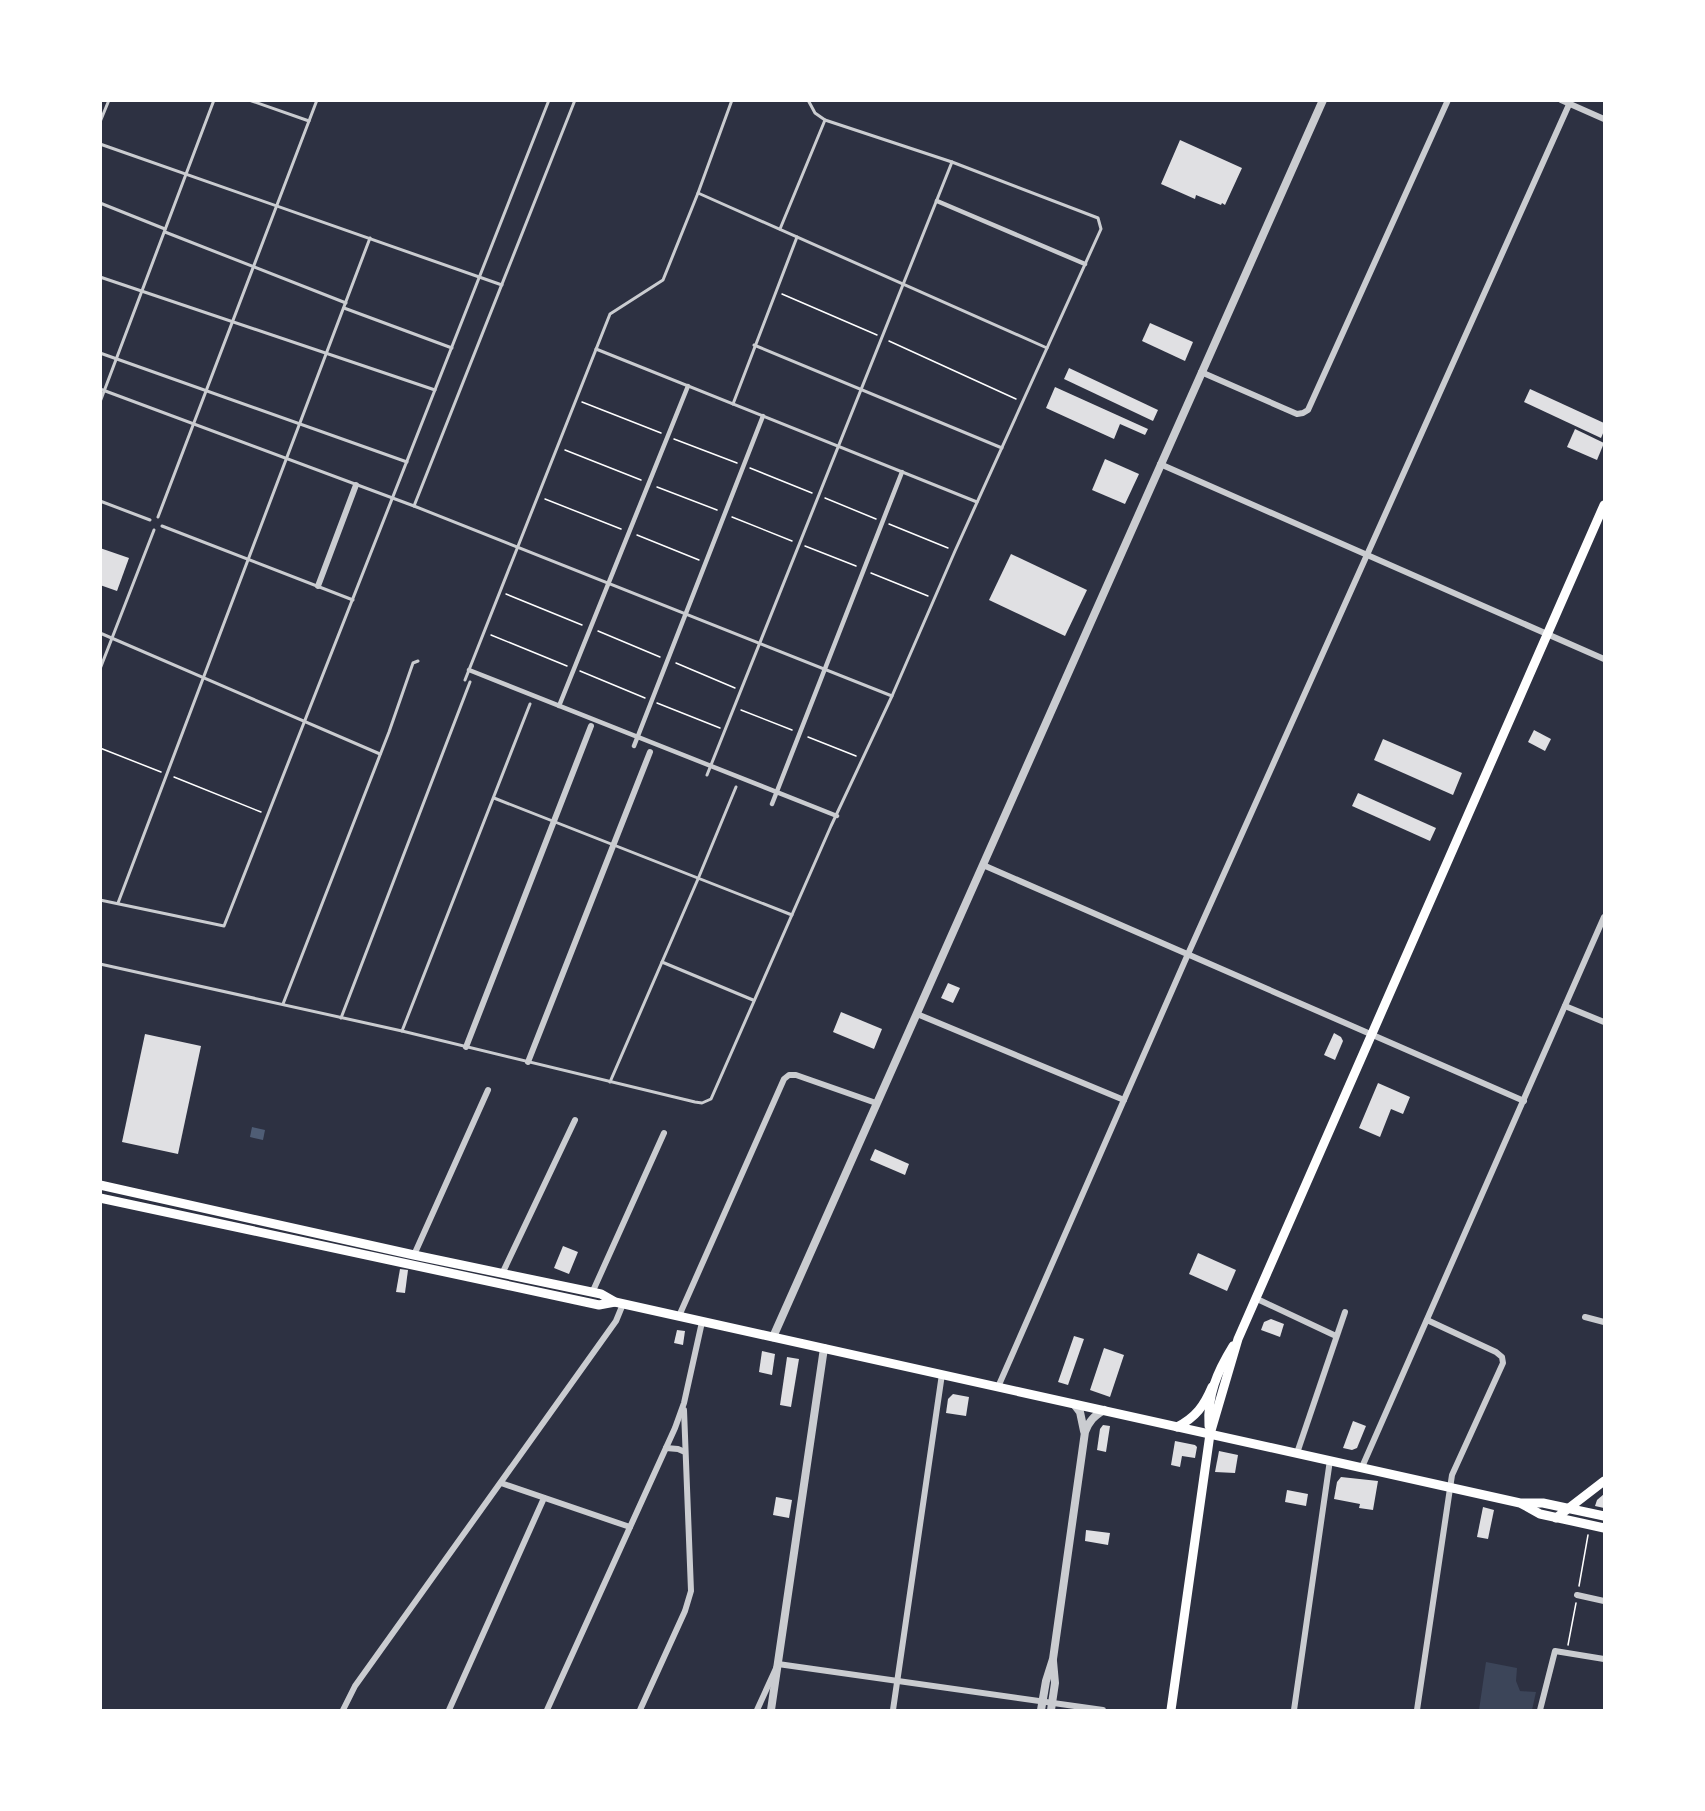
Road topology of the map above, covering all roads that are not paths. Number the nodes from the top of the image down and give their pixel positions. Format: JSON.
{"nodes":[{"id":1,"x":108,"y":100,"type":"edge"},
{"id":2,"x":214,"y":100,"type":"edge"},
{"id":3,"x":249,"y":100,"type":"edge"},
{"id":4,"x":317,"y":100,"type":"edge"},
{"id":5,"x":549,"y":100,"type":"edge"},
{"id":6,"x":575,"y":100,"type":"edge"},
{"id":7,"x":732,"y":100,"type":"edge"},
{"id":8,"x":808,"y":100,"type":"edge"},
{"id":9,"x":1323,"y":100,"type":"edge"},
{"id":10,"x":1448,"y":100,"type":"edge"},
{"id":11,"x":1561,"y":100,"type":"edge"},
{"id":12,"x":1570,"y":102,"type":"edge"},
{"id":13,"x":1605,"y":119,"type":"edge"},
{"id":14,"x":825,"y":120,"type":"junction"},
{"id":15,"x":309,"y":121,"type":"junction"},
{"id":16,"x":100,"y":123,"type":"edge"},
{"id":17,"x":100,"y":144,"type":"edge"},
{"id":18,"x":952,"y":162,"type":"junction"},
{"id":19,"x":186,"y":174,"type":"junction"},
{"id":20,"x":698,"y":193,"type":"junction"},
{"id":21,"x":937,"y":201,"type":"junction"},
{"id":22,"x":100,"y":204,"type":"edge"},
{"id":23,"x":277,"y":206,"type":"junction"},
{"id":24,"x":780,"y":229,"type":"junction"},
{"id":25,"x":165,"y":231,"type":"junction"},
{"id":26,"x":797,"y":237,"type":"junction"},
{"id":27,"x":370,"y":238,"type":"junction"},
{"id":28,"x":1085,"y":264,"type":"junction"},
{"id":29,"x":254,"y":267,"type":"junction"},
{"id":30,"x":100,"y":277,"type":"edge"},
{"id":31,"x":480,"y":277,"type":"junction"},
{"id":32,"x":903,"y":284,"type":"junction"},
{"id":33,"x":502,"y":285,"type":"junction"},
{"id":34,"x":142,"y":292,"type":"junction"},
{"id":35,"x":346,"y":303,"type":"junction"},
{"id":36,"x":344,"y":308,"type":"junction"},
{"id":37,"x":232,"y":322,"type":"junction"},
{"id":38,"x":754,"y":345,"type":"junction"},
{"id":39,"x":452,"y":348,"type":"junction"},
{"id":40,"x":1047,"y":348,"type":"junction"},
{"id":41,"x":596,"y":349,"type":"junction"},
{"id":42,"x":100,"y":352,"type":"edge"},
{"id":43,"x":326,"y":354,"type":"junction"},
{"id":44,"x":117,"y":358,"type":"junction"},
{"id":45,"x":1201,"y":372,"type":"junction"},
{"id":46,"x":688,"y":386,"type":"junction"},
{"id":47,"x":862,"y":389,"type":"junction"},
{"id":48,"x":103,"y":390,"type":"edge"},
{"id":49,"x":207,"y":390,"type":"junction"},
{"id":50,"x":435,"y":390,"type":"junction"},
{"id":51,"x":100,"y":402,"type":"edge"},
{"id":52,"x":733,"y":404,"type":"junction"},
{"id":53,"x":763,"y":416,"type":"junction"},
{"id":54,"x":194,"y":424,"type":"junction"},
{"id":55,"x":300,"y":424,"type":"junction"},
{"id":56,"x":839,"y":447,"type":"junction"},
{"id":57,"x":1002,"y":448,"type":"junction"},
{"id":58,"x":287,"y":459,"type":"junction"},
{"id":59,"x":407,"y":462,"type":"junction"},
{"id":60,"x":1160,"y":464,"type":"junction"},
{"id":61,"x":902,"y":472,"type":"junction"},
{"id":62,"x":356,"y":485,"type":"junction"},
{"id":63,"x":393,"y":498,"type":"junction"},
{"id":64,"x":100,"y":501,"type":"edge"},
{"id":65,"x":977,"y":502,"type":"junction"},
{"id":66,"x":1605,"y":505,"type":"edge"},
{"id":67,"x":414,"y":506,"type":"junction"},
{"id":68,"x":158,"y":517,"type":"dead end"},
{"id":69,"x":150,"y":520,"type":"dead end"},
{"id":70,"x":162,"y":526,"type":"dead end"},
{"id":71,"x":154,"y":530,"type":"dead end"},
{"id":72,"x":518,"y":547,"type":"junction"},
{"id":73,"x":1367,"y":555,"type":"junction"},
{"id":74,"x":249,"y":559,"type":"junction"},
{"id":75,"x":609,"y":583,"type":"junction"},
{"id":76,"x":318,"y":586,"type":"junction"},
{"id":77,"x":353,"y":600,"type":"junction"},
{"id":78,"x":686,"y":614,"type":"junction"},
{"id":79,"x":100,"y":633,"type":"edge"},
{"id":80,"x":1548,"y":634,"type":"junction"},
{"id":81,"x":112,"y":638,"type":"junction"},
{"id":82,"x":761,"y":644,"type":"junction"},
{"id":83,"x":1605,"y":659,"type":"edge"},
{"id":84,"x":418,"y":661,"type":"dead end"},
{"id":85,"x":100,"y":669,"type":"edge"},
{"id":86,"x":824,"y":669,"type":"junction"},
{"id":87,"x":469,"y":670,"type":"junction"},
{"id":88,"x":204,"y":678,"type":"junction"},
{"id":89,"x":465,"y":680,"type":"dead end"},
{"id":90,"x":470,"y":682,"type":"dead end"},
{"id":91,"x":892,"y":696,"type":"junction"},
{"id":92,"x":530,"y":704,"type":"dead end"},
{"id":93,"x":559,"y":706,"type":"junction"},
{"id":94,"x":305,"y":721,"type":"junction"},
{"id":95,"x":591,"y":726,"type":"dead end"},
{"id":96,"x":638,"y":737,"type":"junction"},
{"id":97,"x":634,"y":746,"type":"dead end"},
{"id":98,"x":650,"y":752,"type":"dead end"},
{"id":99,"x":380,"y":754,"type":"junction"},
{"id":100,"x":712,"y":767,"type":"junction"},
{"id":101,"x":707,"y":775,"type":"dead end"},
{"id":102,"x":736,"y":787,"type":"dead end"},
{"id":103,"x":776,"y":792,"type":"junction"},
{"id":104,"x":494,"y":798,"type":"junction"},
{"id":105,"x":772,"y":804,"type":"dead end"},
{"id":106,"x":837,"y":816,"type":"junction"},
{"id":107,"x":555,"y":822,"type":"junction"},
{"id":108,"x":614,"y":846,"type":"junction"},
{"id":109,"x":983,"y":865,"type":"junction"},
{"id":110,"x":698,"y":879,"type":"junction"},
{"id":111,"x":100,"y":900,"type":"edge"},
{"id":112,"x":118,"y":903,"type":"junction"},
{"id":113,"x":792,"y":915,"type":"junction"},
{"id":114,"x":1605,"y":917,"type":"edge"},
{"id":115,"x":1188,"y":954,"type":"junction"},
{"id":116,"x":662,"y":962,"type":"junction"},
{"id":117,"x":100,"y":964,"type":"edge"},
{"id":118,"x":753,"y":1000,"type":"junction"},
{"id":119,"x":283,"y":1004,"type":"junction"},
{"id":120,"x":1565,"y":1006,"type":"junction"},
{"id":121,"x":917,"y":1014,"type":"junction"},
{"id":122,"x":341,"y":1018,"type":"junction"},
{"id":123,"x":1605,"y":1022,"type":"edge"},
{"id":124,"x":402,"y":1031,"type":"junction"},
{"id":125,"x":1372,"y":1035,"type":"junction"},
{"id":126,"x":466,"y":1047,"type":"junction"},
{"id":127,"x":528,"y":1062,"type":"junction"},
{"id":128,"x":610,"y":1082,"type":"junction"},
{"id":129,"x":488,"y":1090,"type":"dead end"},
{"id":130,"x":1124,"y":1100,"type":"junction"},
{"id":131,"x":1524,"y":1101,"type":"junction"},
{"id":132,"x":876,"y":1103,"type":"junction"},
{"id":133,"x":575,"y":1120,"type":"dead end"},
{"id":134,"x":664,"y":1132,"type":"dead end"},
{"id":135,"x":100,"y":1185,"type":"edge"},
{"id":136,"x":100,"y":1198,"type":"edge"},
{"id":137,"x":414,"y":1256,"type":"junction"},
{"id":138,"x":502,"y":1274,"type":"junction"},
{"id":139,"x":592,"y":1293,"type":"junction"},
{"id":140,"x":1255,"y":1298,"type":"junction"},
{"id":141,"x":619,"y":1303,"type":"junction"},
{"id":142,"x":1345,"y":1312,"type":"dead end"},
{"id":143,"x":679,"y":1316,"type":"junction"},
{"id":144,"x":1585,"y":1317,"type":"dead end"},
{"id":145,"x":1427,"y":1320,"type":"junction"},
{"id":146,"x":702,"y":1322,"type":"junction"},
{"id":147,"x":1605,"y":1322,"type":"edge"},
{"id":148,"x":1336,"y":1336,"type":"junction"},
{"id":149,"x":773,"y":1337,"type":"junction"},
{"id":150,"x":1238,"y":1339,"type":"junction"},
{"id":151,"x":824,"y":1348,"type":"junction"},
{"id":152,"x":942,"y":1374,"type":"junction"},
{"id":153,"x":998,"y":1387,"type":"junction"},
{"id":154,"x":1212,"y":1387,"type":"junction"},
{"id":155,"x":684,"y":1403,"type":"junction"},
{"id":156,"x":1074,"y":1404,"type":"junction"},
{"id":157,"x":1104,"y":1410,"type":"junction"},
{"id":158,"x":1177,"y":1427,"type":"junction"},
{"id":159,"x":1084,"y":1432,"type":"junction"},
{"id":160,"x":1210,"y":1434,"type":"junction"},
{"id":161,"x":666,"y":1448,"type":"junction"},
{"id":162,"x":685,"y":1452,"type":"junction"},
{"id":163,"x":1297,"y":1453,"type":"junction"},
{"id":164,"x":1330,"y":1460,"type":"junction"},
{"id":165,"x":1362,"y":1467,"type":"junction"},
{"id":166,"x":1605,"y":1481,"type":"edge"},
{"id":167,"x":501,"y":1483,"type":"junction"},
{"id":168,"x":1450,"y":1487,"type":"junction"},
{"id":169,"x":544,"y":1498,"type":"junction"},
{"id":170,"x":1520,"y":1503,"type":"junction"},
{"id":171,"x":1570,"y":1508,"type":"junction"},
{"id":172,"x":1605,"y":1516,"type":"edge"},
{"id":173,"x":1556,"y":1518,"type":"junction"},
{"id":174,"x":630,"y":1527,"type":"junction"},
{"id":175,"x":1605,"y":1528,"type":"edge"},
{"id":176,"x":1577,"y":1595,"type":"road end"},
{"id":177,"x":1605,"y":1600,"type":"edge"},
{"id":178,"x":1053,"y":1659,"type":"junction"},
{"id":179,"x":1605,"y":1659,"type":"edge"},
{"id":180,"x":778,"y":1665,"type":"junction"},
{"id":181,"x":898,"y":1681,"type":"junction"},
{"id":182,"x":1042,"y":1706,"type":"edge"},
{"id":183,"x":1052,"y":1707,"type":"edge"},
{"id":184,"x":343,"y":1710,"type":"edge"},
{"id":185,"x":449,"y":1710,"type":"edge"},
{"id":186,"x":547,"y":1710,"type":"edge"},
{"id":187,"x":640,"y":1710,"type":"edge"},
{"id":188,"x":757,"y":1710,"type":"edge"},
{"id":189,"x":771,"y":1710,"type":"edge"},
{"id":190,"x":893,"y":1710,"type":"edge"},
{"id":191,"x":1103,"y":1710,"type":"edge"},
{"id":192,"x":1171,"y":1710,"type":"edge"},
{"id":193,"x":1294,"y":1710,"type":"edge"},
{"id":194,"x":1418,"y":1710,"type":"edge"},
{"id":195,"x":1540,"y":1710,"type":"edge"}],
"edges":[{"from":1,"to":16,"type":"lane"},
{"from":2,"to":19,"type":"lane"},
{"from":3,"to":15,"type":"lane"},
{"from":4,"to":15,"type":"lane"},
{"from":5,"to":31,"type":"lane"},
{"from":6,"to":33,"type":"lane"},
{"from":7,"to":20,"type":"lane"},
{"from":8,"to":14,"type":"lane"},
{"from":9,"to":45,"type":"street"},
{"from":10,"to":45,"type":"street"},
{"from":11,"to":12,"type":"street"},
{"from":12,"to":13,"type":"street"},
{"from":12,"to":73,"type":"street"},
{"from":14,"to":18,"type":"lane"},
{"from":14,"to":24,"type":"lane"},
{"from":15,"to":23,"type":"lane"},
{"from":17,"to":19,"type":"lane"},
{"from":18,"to":21,"type":"lane"},
{"from":18,"to":28,"type":"lane"},
{"from":19,"to":23,"type":"lane"},
{"from":19,"to":25,"type":"lane"},
{"from":20,"to":24,"type":"lane"},
{"from":20,"to":41,"type":"lane"},
{"from":21,"to":28,"type":"street"},
{"from":21,"to":32,"type":"lane"},
{"from":22,"to":25,"type":"lane"},
{"from":23,"to":27,"type":"lane"},
{"from":23,"to":29,"type":"lane"},
{"from":24,"to":26,"type":"lane"},
{"from":25,"to":29,"type":"lane"},
{"from":25,"to":34,"type":"lane"},
{"from":26,"to":32,"type":"lane"},
{"from":26,"to":38,"type":"lane"},
{"from":27,"to":31,"type":"lane"},
{"from":27,"to":35,"type":"lane"},
{"from":28,"to":40,"type":"lane"},
{"from":29,"to":35,"type":"lane"},
{"from":29,"to":37,"type":"lane"},
{"from":30,"to":34,"type":"lane"},
{"from":31,"to":33,"type":"lane"},
{"from":31,"to":39,"type":"lane"},
{"from":32,"to":40,"type":"lane"},
{"from":32,"to":47,"type":"lane"},
{"from":33,"to":67,"type":"lane"},
{"from":34,"to":37,"type":"lane"},
{"from":34,"to":44,"type":"lane"},
{"from":35,"to":36,"type":"lane"},
{"from":36,"to":39,"type":"lane"},
{"from":36,"to":43,"type":"lane"},
{"from":37,"to":43,"type":"lane"},
{"from":37,"to":49,"type":"lane"},
{"from":38,"to":47,"type":"lane"},
{"from":38,"to":52,"type":"lane"},
{"from":39,"to":50,"type":"lane"},
{"from":40,"to":57,"type":"lane"},
{"from":41,"to":46,"type":"lane"},
{"from":41,"to":72,"type":"lane"},
{"from":42,"to":44,"type":"lane"},
{"from":43,"to":50,"type":"lane"},
{"from":43,"to":55,"type":"lane"},
{"from":44,"to":48,"type":"lane"},
{"from":44,"to":49,"type":"lane"},
{"from":45,"to":60,"type":"street"},
{"from":46,"to":52,"type":"lane"},
{"from":46,"to":75,"type":"street"},
{"from":47,"to":56,"type":"lane"},
{"from":47,"to":57,"type":"lane"},
{"from":48,"to":51,"type":"lane"},
{"from":48,"to":54,"type":"lane"},
{"from":49,"to":54,"type":"lane"},
{"from":49,"to":55,"type":"lane"},
{"from":50,"to":59,"type":"lane"},
{"from":52,"to":53,"type":"lane"},
{"from":53,"to":56,"type":"lane"},
{"from":53,"to":78,"type":"street"},
{"from":54,"to":58,"type":"lane"},
{"from":54,"to":68,"type":"lane"},
{"from":55,"to":58,"type":"lane"},
{"from":55,"to":59,"type":"lane"},
{"from":56,"to":61,"type":"lane"},
{"from":56,"to":82,"type":"lane"},
{"from":57,"to":65,"type":"lane"},
{"from":58,"to":62,"type":"lane"},
{"from":58,"to":74,"type":"lane"},
{"from":59,"to":63,"type":"lane"},
{"from":60,"to":73,"type":"street"},
{"from":60,"to":109,"type":"street"},
{"from":61,"to":65,"type":"lane"},
{"from":61,"to":86,"type":"street"},
{"from":62,"to":63,"type":"lane"},
{"from":62,"to":76,"type":"street"},
{"from":63,"to":67,"type":"lane"},
{"from":63,"to":77,"type":"lane"},
{"from":64,"to":69,"type":"lane"},
{"from":65,"to":91,"type":"lane"},
{"from":66,"to":80,"type":"main road"},
{"from":67,"to":72,"type":"lane"},
{"from":70,"to":74,"type":"lane"},
{"from":71,"to":81,"type":"lane"},
{"from":72,"to":75,"type":"lane"},
{"from":72,"to":87,"type":"lane"},
{"from":73,"to":80,"type":"street"},
{"from":73,"to":115,"type":"street"},
{"from":74,"to":76,"type":"lane"},
{"from":74,"to":88,"type":"lane"},
{"from":75,"to":78,"type":"lane"},
{"from":75,"to":93,"type":"street"},
{"from":76,"to":77,"type":"lane"},
{"from":77,"to":94,"type":"lane"},
{"from":78,"to":82,"type":"lane"},
{"from":78,"to":96,"type":"street"},
{"from":79,"to":81,"type":"lane"},
{"from":80,"to":83,"type":"street"},
{"from":80,"to":125,"type":"main road"},
{"from":81,"to":85,"type":"lane"},
{"from":81,"to":88,"type":"lane"},
{"from":82,"to":86,"type":"lane"},
{"from":82,"to":100,"type":"lane"},
{"from":84,"to":99,"type":"lane"},
{"from":86,"to":91,"type":"lane"},
{"from":86,"to":103,"type":"street"},
{"from":87,"to":89,"type":"lane"},
{"from":87,"to":93,"type":"street"},
{"from":88,"to":94,"type":"lane"},
{"from":88,"to":112,"type":"lane"},
{"from":90,"to":122,"type":"lane"},
{"from":91,"to":106,"type":"lane"},
{"from":92,"to":104,"type":"lane"},
{"from":93,"to":96,"type":"street"},
{"from":94,"to":99,"type":"lane"},
{"from":94,"to":112,"type":"lane"},
{"from":95,"to":107,"type":"street"},
{"from":96,"to":97,"type":"street"},
{"from":96,"to":100,"type":"street"},
{"from":98,"to":108,"type":"street"},
{"from":99,"to":119,"type":"lane"},
{"from":100,"to":101,"type":"lane"},
{"from":100,"to":103,"type":"street"},
{"from":102,"to":110,"type":"lane"},
{"from":103,"to":105,"type":"street"},
{"from":103,"to":106,"type":"street"},
{"from":104,"to":107,"type":"lane"},
{"from":104,"to":124,"type":"lane"},
{"from":106,"to":113,"type":"lane"},
{"from":107,"to":108,"type":"lane"},
{"from":107,"to":126,"type":"street"},
{"from":108,"to":110,"type":"lane"},
{"from":108,"to":127,"type":"street"},
{"from":109,"to":115,"type":"street"},
{"from":109,"to":121,"type":"street"},
{"from":110,"to":113,"type":"lane"},
{"from":110,"to":116,"type":"lane"},
{"from":111,"to":112,"type":"lane"},
{"from":113,"to":118,"type":"lane"},
{"from":114,"to":120,"type":"street"},
{"from":115,"to":125,"type":"street"},
{"from":115,"to":130,"type":"street"},
{"from":116,"to":118,"type":"lane"},
{"from":116,"to":128,"type":"lane"},
{"from":117,"to":119,"type":"lane"},
{"from":118,"to":128,"type":"lane"},
{"from":119,"to":122,"type":"lane"},
{"from":120,"to":123,"type":"street"},
{"from":120,"to":131,"type":"street"},
{"from":121,"to":130,"type":"street"},
{"from":121,"to":132,"type":"street"},
{"from":122,"to":124,"type":"lane"},
{"from":124,"to":126,"type":"lane"},
{"from":125,"to":131,"type":"street"},
{"from":125,"to":140,"type":"main road"},
{"from":126,"to":127,"type":"lane"},
{"from":127,"to":128,"type":"lane"},
{"from":129,"to":137,"type":"street"},
{"from":130,"to":153,"type":"street"},
{"from":131,"to":145,"type":"street"},
{"from":132,"to":143,"type":"street"},
{"from":132,"to":149,"type":"street"},
{"from":133,"to":138,"type":"street"},
{"from":134,"to":139,"type":"street"},
{"from":135,"to":137,"type":"main road"},
{"from":136,"to":141,"type":"main road"},
{"from":137,"to":138,"type":"main road"},
{"from":138,"to":139,"type":"main road"},
{"from":139,"to":141,"type":"main road"},
{"from":140,"to":148,"type":"street"},
{"from":140,"to":150,"type":"main road"},
{"from":141,"to":143,"type":"main road"},
{"from":141,"to":167,"type":"street"},
{"from":142,"to":148,"type":"street"},
{"from":143,"to":146,"type":"main road"},
{"from":144,"to":147,"type":"street"},
{"from":145,"to":165,"type":"street"},
{"from":145,"to":168,"type":"street"},
{"from":146,"to":149,"type":"main road"},
{"from":146,"to":155,"type":"street"},
{"from":148,"to":163,"type":"street"},
{"from":149,"to":151,"type":"main road"},
{"from":150,"to":154,"type":"main road"},
{"from":150,"to":160,"type":"main road"},
{"from":151,"to":152,"type":"main road"},
{"from":151,"to":180,"type":"street"},
{"from":152,"to":153,"type":"main road"},
{"from":152,"to":181,"type":"street"},
{"from":153,"to":156,"type":"main road"},
{"from":154,"to":158,"type":"main road"},
{"from":154,"to":160,"type":"main road"},
{"from":155,"to":161,"type":"street"},
{"from":155,"to":162,"type":"street"},
{"from":156,"to":157,"type":"main road"},
{"from":156,"to":159,"type":"street"},
{"from":157,"to":158,"type":"main road"},
{"from":157,"to":159,"type":"street"},
{"from":158,"to":160,"type":"main road"},
{"from":159,"to":178,"type":"street"},
{"from":160,"to":163,"type":"main road"},
{"from":160,"to":192,"type":"main road"},
{"from":161,"to":162,"type":"street"},
{"from":161,"to":174,"type":"street"},
{"from":162,"to":187,"type":"street"},
{"from":163,"to":164,"type":"main road"},
{"from":164,"to":165,"type":"main road"},
{"from":164,"to":193,"type":"street"},
{"from":165,"to":168,"type":"main road"},
{"from":166,"to":171,"type":"main road"},
{"from":167,"to":169,"type":"street"},
{"from":167,"to":184,"type":"street"},
{"from":168,"to":170,"type":"main road"},
{"from":168,"to":194,"type":"street"},
{"from":169,"to":174,"type":"street"},
{"from":169,"to":185,"type":"street"},
{"from":170,"to":171,"type":"main road"},
{"from":170,"to":173,"type":"main road"},
{"from":171,"to":172,"type":"main road"},
{"from":171,"to":173,"type":"main road"},
{"from":173,"to":175,"type":"main road"},
{"from":174,"to":186,"type":"street"},
{"from":176,"to":177,"type":"street"},
{"from":178,"to":182,"type":"street"},
{"from":178,"to":183,"type":"street"},
{"from":179,"to":195,"type":"street"},
{"from":180,"to":181,"type":"street"},
{"from":180,"to":188,"type":"street"},
{"from":180,"to":189,"type":"street"},
{"from":181,"to":182,"type":"street"},
{"from":181,"to":190,"type":"street"},
{"from":182,"to":183,"type":"street"},
{"from":183,"to":191,"type":"street"}]}
